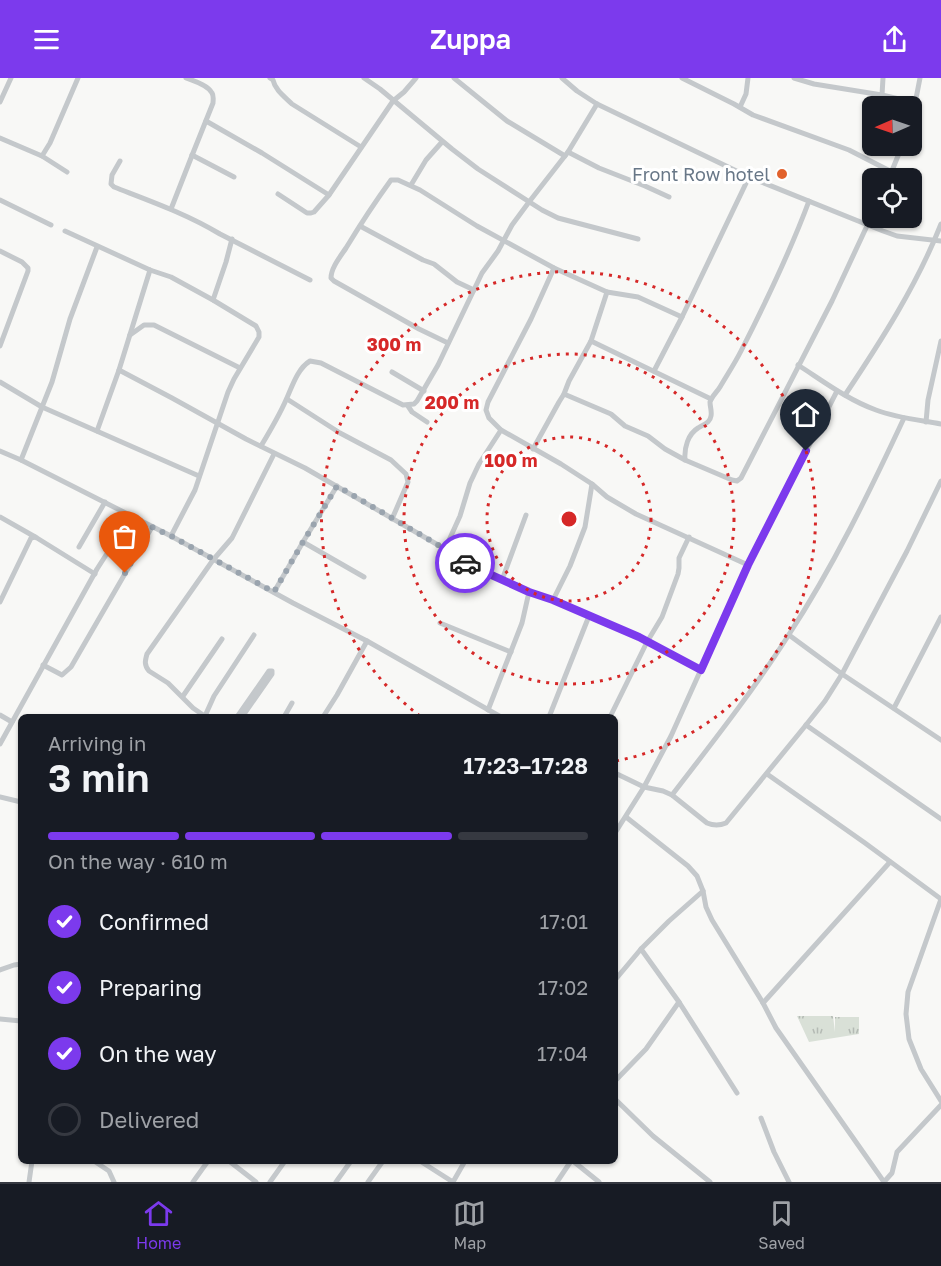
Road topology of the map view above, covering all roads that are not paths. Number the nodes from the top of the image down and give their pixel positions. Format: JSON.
{"nodes":[{"id":1,"x":11,"y":78,"type":"edge"},
{"id":2,"x":78,"y":78,"type":"edge"},
{"id":3,"x":186,"y":78,"type":"edge"},
{"id":4,"x":364,"y":78,"type":"edge"},
{"id":5,"x":416,"y":78,"type":"edge"},
{"id":6,"x":454,"y":78,"type":"edge"},
{"id":7,"x":562,"y":78,"type":"edge"},
{"id":8,"x":682,"y":78,"type":"edge"},
{"id":9,"x":748,"y":78,"type":"edge"},
{"id":10,"x":794,"y":78,"type":"edge"},
{"id":11,"x":883,"y":78,"type":"edge"},
{"id":12,"x":920,"y":78,"type":"edge"},
{"id":13,"x":272,"y":79,"type":"edge"},
{"id":14,"x":815,"y":81,"type":"edge"},
{"id":15,"x":3,"y":86,"type":"edge"},
{"id":16,"x":882,"y":94,"type":"junction"},
{"id":17,"x":890,"y":96,"type":"edge"},
{"id":18,"x":917,"y":96,"type":"edge"},
{"id":19,"x":393,"y":101,"type":"junction"},
{"id":20,"x":0,"y":102,"type":"edge"},
{"id":21,"x":597,"y":104,"type":"junction"},
{"id":22,"x":740,"y":107,"type":"junction"},
{"id":23,"x":206,"y":121,"type":"junction"},
{"id":24,"x":0,"y":138,"type":"edge"},
{"id":25,"x":442,"y":142,"type":"junction"},
{"id":26,"x":361,"y":147,"type":"junction"},
{"id":27,"x":566,"y":154,"type":"junction"},
{"id":28,"x":192,"y":155,"type":"junction"},
{"id":29,"x":42,"y":156,"type":"junction"},
{"id":30,"x":120,"y":162,"type":"dead end"},
{"id":31,"x":879,"y":168,"type":"edge"},
{"id":32,"x":67,"y":172,"type":"dead end"},
{"id":33,"x":234,"y":177,"type":"dead end"},
{"id":34,"x":749,"y":177,"type":"junction"},
{"id":35,"x":411,"y":185,"type":"junction"},
{"id":36,"x":278,"y":194,"type":"dead end"},
{"id":37,"x":329,"y":195,"type":"junction"},
{"id":38,"x":669,"y":197,"type":"dead end"},
{"id":39,"x":0,"y":200,"type":"edge"},
{"id":40,"x":809,"y":201,"type":"junction"},
{"id":41,"x":529,"y":202,"type":"junction"},
{"id":42,"x":171,"y":209,"type":"junction"},
{"id":43,"x":862,"y":223,"type":"edge"},
{"id":44,"x":941,"y":224,"type":"edge"},
{"id":45,"x":51,"y":225,"type":"dead end"},
{"id":46,"x":360,"y":226,"type":"junction"},
{"id":47,"x":866,"y":228,"type":"edge"},
{"id":48,"x":875,"y":228,"type":"edge"},
{"id":49,"x":65,"y":231,"type":"dead end"},
{"id":50,"x":232,"y":239,"type":"junction"},
{"id":51,"x":638,"y":239,"type":"dead end"},
{"id":52,"x":504,"y":240,"type":"junction"},
{"id":53,"x":938,"y":241,"type":"edge"},
{"id":54,"x":97,"y":247,"type":"junction"},
{"id":55,"x":0,"y":251,"type":"edge"},
{"id":56,"x":554,"y":268,"type":"junction"},
{"id":57,"x":150,"y":270,"type":"junction"},
{"id":58,"x":310,"y":280,"type":"dead end"},
{"id":59,"x":474,"y":290,"type":"junction"},
{"id":60,"x":607,"y":292,"type":"junction"},
{"id":61,"x":213,"y":300,"type":"junction"},
{"id":62,"x":682,"y":317,"type":"junction"},
{"id":63,"x":130,"y":335,"type":"junction"},
{"id":64,"x":591,"y":341,"type":"junction"},
{"id":65,"x":941,"y":341,"type":"edge"},
{"id":66,"x":448,"y":343,"type":"junction"},
{"id":67,"x":0,"y":346,"type":"edge"},
{"id":68,"x":798,"y":365,"type":"junction"},
{"id":69,"x":240,"y":368,"type":"junction"},
{"id":70,"x":119,"y":370,"type":"junction"},
{"id":71,"x":654,"y":371,"type":"junction"},
{"id":72,"x":392,"y":372,"type":"dead end"},
{"id":73,"x":0,"y":382,"type":"edge"},
{"id":74,"x":424,"y":391,"type":"junction"},
{"id":75,"x":837,"y":391,"type":"junction"},
{"id":76,"x":564,"y":394,"type":"junction"},
{"id":77,"x":845,"y":395,"type":"junction"},
{"id":78,"x":287,"y":399,"type":"junction"},
{"id":79,"x":711,"y":399,"type":"junction"},
{"id":80,"x":408,"y":406,"type":"junction"},
{"id":81,"x":42,"y":407,"type":"junction"},
{"id":82,"x":904,"y":418,"type":"junction"},
{"id":83,"x":217,"y":422,"type":"junction"},
{"id":84,"x":926,"y":422,"type":"junction"},
{"id":85,"x":427,"y":423,"type":"dead end"},
{"id":86,"x":941,"y":424,"type":"edge"},
{"id":87,"x":501,"y":430,"type":"junction"},
{"id":88,"x":97,"y":431,"type":"junction"},
{"id":89,"x":261,"y":446,"type":"junction"},
{"id":90,"x":533,"y":449,"type":"junction"},
{"id":91,"x":0,"y":451,"type":"edge"},
{"id":92,"x":274,"y":454,"type":"junction"},
{"id":93,"x":21,"y":460,"type":"junction"},
{"id":94,"x":685,"y":460,"type":"junction"},
{"id":95,"x":199,"y":476,"type":"junction"},
{"id":96,"x":941,"y":481,"type":"edge"},
{"id":97,"x":592,"y":484,"type":"junction"},
{"id":98,"x":337,"y":486,"type":"junction"},
{"id":99,"x":105,"y":502,"type":"junction"},
{"id":100,"x":526,"y":515,"type":"dead end"},
{"id":101,"x":131,"y":516,"type":"junction"},
{"id":102,"x":0,"y":517,"type":"edge"},
{"id":103,"x":392,"y":519,"type":"junction"},
{"id":104,"x":152,"y":527,"type":"junction"},
{"id":105,"x":171,"y":536,"type":"junction"},
{"id":106,"x":689,"y":537,"type":"junction"},
{"id":107,"x":37,"y":538,"type":"junction"},
{"id":108,"x":303,"y":542,"type":"junction"},
{"id":109,"x":78,"y":547,"type":"dead end"},
{"id":110,"x":445,"y":549,"type":"junction"},
{"id":111,"x":213,"y":560,"type":"junction"},
{"id":112,"x":748,"y":565,"type":"junction"},
{"id":113,"x":95,"y":574,"type":"junction"},
{"id":114,"x":364,"y":577,"type":"dead end"},
{"id":115,"x":502,"y":580,"type":"junction"},
{"id":116,"x":274,"y":592,"type":"junction"},
{"id":117,"x":529,"y":592,"type":"junction"},
{"id":118,"x":553,"y":600,"type":"junction"},
{"id":119,"x":0,"y":602,"type":"edge"},
{"id":120,"x":589,"y":616,"type":"junction"},
{"id":121,"x":941,"y":617,"type":"edge"},
{"id":122,"x":440,"y":622,"type":"dead end"},
{"id":123,"x":254,"y":635,"type":"dead end"},
{"id":124,"x":789,"y":635,"type":"junction"},
{"id":125,"x":222,"y":639,"type":"dead end"},
{"id":126,"x":367,"y":641,"type":"junction"},
{"id":127,"x":647,"y":642,"type":"junction"},
{"id":128,"x":511,"y":652,"type":"junction"},
{"id":129,"x":43,"y":665,"type":"junction"},
{"id":130,"x":701,"y":670,"type":"junction"},
{"id":131,"x":842,"y":674,"type":"junction"},
{"id":132,"x":255,"y":695,"type":"dead end"},
{"id":133,"x":183,"y":696,"type":"junction"},
{"id":134,"x":292,"y":703,"type":"dead end"},
{"id":135,"x":894,"y":708,"type":"junction"},
{"id":136,"x":488,"y":710,"type":"junction"},
{"id":137,"x":243,"y":713,"type":"edge"},
{"id":138,"x":201,"y":714,"type":"edge"},
{"id":139,"x":206,"y":714,"type":"edge"},
{"id":140,"x":286,"y":714,"type":"edge"},
{"id":141,"x":325,"y":714,"type":"edge"},
{"id":142,"x":495,"y":714,"type":"edge"},
{"id":143,"x":550,"y":714,"type":"edge"},
{"id":144,"x":611,"y":714,"type":"edge"},
{"id":145,"x":0,"y":715,"type":"edge"},
{"id":146,"x":12,"y":722,"type":"junction"},
{"id":147,"x":806,"y":725,"type":"junction"},
{"id":148,"x":941,"y":740,"type":"edge"},
{"id":149,"x":0,"y":744,"type":"edge"},
{"id":150,"x":618,"y":774,"type":"edge"},
{"id":151,"x":767,"y":774,"type":"junction"},
{"id":152,"x":644,"y":787,"type":"junction"},
{"id":153,"x":672,"y":795,"type":"junction"},
{"id":154,"x":0,"y":797,"type":"edge"},
{"id":155,"x":18,"y":801,"type":"edge"},
{"id":156,"x":626,"y":817,"type":"junction"},
{"id":157,"x":941,"y":819,"type":"edge"},
{"id":158,"x":618,"y":829,"type":"edge"},
{"id":159,"x":890,"y":862,"type":"junction"},
{"id":160,"x":703,"y":891,"type":"junction"},
{"id":161,"x":941,"y":899,"type":"edge"},
{"id":162,"x":641,"y":950,"type":"junction"},
{"id":163,"x":18,"y":964,"type":"edge"},
{"id":164,"x":0,"y":970,"type":"edge"},
{"id":165,"x":618,"y":977,"type":"edge"},
{"id":166,"x":679,"y":1002,"type":"junction"},
{"id":167,"x":763,"y":1003,"type":"junction"},
{"id":168,"x":0,"y":1019,"type":"edge"},
{"id":169,"x":18,"y":1021,"type":"edge"},
{"id":170,"x":618,"y":1079,"type":"edge"},
{"id":171,"x":737,"y":1093,"type":"dead end"},
{"id":172,"x":618,"y":1102,"type":"edge"},
{"id":173,"x":941,"y":1103,"type":"edge"},
{"id":174,"x":761,"y":1118,"type":"dead end"},
{"id":175,"x":32,"y":1164,"type":"edge"},
{"id":176,"x":98,"y":1164,"type":"edge"},
{"id":177,"x":206,"y":1164,"type":"edge"},
{"id":178,"x":233,"y":1164,"type":"edge"},
{"id":179,"x":283,"y":1164,"type":"edge"},
{"id":180,"x":349,"y":1164,"type":"edge"},
{"id":181,"x":381,"y":1164,"type":"edge"},
{"id":182,"x":425,"y":1164,"type":"edge"},
{"id":183,"x":463,"y":1164,"type":"edge"},
{"id":184,"x":570,"y":1164,"type":"edge"},
{"id":185,"x":576,"y":1164,"type":"edge"},
{"id":186,"x":29,"y":1182,"type":"edge"},
{"id":187,"x":114,"y":1182,"type":"edge"},
{"id":188,"x":193,"y":1182,"type":"edge"},
{"id":189,"x":256,"y":1182,"type":"edge"},
{"id":190,"x":270,"y":1182,"type":"edge"},
{"id":191,"x":336,"y":1182,"type":"edge"},
{"id":192,"x":368,"y":1182,"type":"edge"},
{"id":193,"x":453,"y":1182,"type":"edge"},
{"id":194,"x":557,"y":1182,"type":"edge"},
{"id":195,"x":599,"y":1182,"type":"edge"},
{"id":196,"x":710,"y":1182,"type":"edge"},
{"id":197,"x":789,"y":1182,"type":"edge"},
{"id":198,"x":884,"y":1182,"type":"edge"}],
"edges":[{"from":1,"to":15,"type":"street"},
{"from":2,"to":29,"type":"street"},
{"from":3,"to":23,"type":"street"},
{"from":4,"to":19,"type":"street"},
{"from":5,"to":19,"type":"street"},
{"from":6,"to":27,"type":"street"},
{"from":7,"to":21,"type":"street"},
{"from":8,"to":22,"type":"street"},
{"from":9,"to":22,"type":"street"},
{"from":10,"to":14,"type":"street"},
{"from":11,"to":16,"type":"street"},
{"from":12,"to":18,"type":"street"},
{"from":13,"to":26,"type":"street"},
{"from":14,"to":16,"type":"street"},
{"from":15,"to":20,"type":"street"},
{"from":16,"to":17,"type":"street"},
{"from":19,"to":25,"type":"street"},
{"from":19,"to":26,"type":"street"},
{"from":21,"to":27,"type":"street"},
{"from":21,"to":34,"type":"street"},
{"from":22,"to":31,"type":"street"},
{"from":23,"to":28,"type":"street"},
{"from":23,"to":37,"type":"street"},
{"from":24,"to":29,"type":"street"},
{"from":25,"to":35,"type":"street"},
{"from":25,"to":41,"type":"street"},
{"from":26,"to":37,"type":"street"},
{"from":27,"to":38,"type":"street"},
{"from":27,"to":41,"type":"street"},
{"from":28,"to":33,"type":"street"},
{"from":28,"to":42,"type":"street"},
{"from":29,"to":32,"type":"street"},
{"from":30,"to":42,"type":"street"},
{"from":34,"to":40,"type":"street"},
{"from":34,"to":62,"type":"street"},
{"from":35,"to":46,"type":"street"},
{"from":35,"to":52,"type":"street"},
{"from":36,"to":37,"type":"street"},
{"from":39,"to":45,"type":"street"},
{"from":40,"to":43,"type":"street"},
{"from":40,"to":79,"type":"street"},
{"from":41,"to":51,"type":"street"},
{"from":41,"to":52,"type":"street"},
{"from":42,"to":50,"type":"street"},
{"from":44,"to":53,"type":"street"},
{"from":46,"to":59,"type":"street"},
{"from":46,"to":66,"type":"street"},
{"from":47,"to":68,"type":"street"},
{"from":48,"to":53,"type":"street"},
{"from":49,"to":54,"type":"street"},
{"from":50,"to":58,"type":"street"},
{"from":50,"to":61,"type":"street"},
{"from":52,"to":56,"type":"street"},
{"from":52,"to":59,"type":"street"},
{"from":53,"to":77,"type":"street"},
{"from":54,"to":57,"type":"street"},
{"from":54,"to":81,"type":"street"},
{"from":55,"to":67,"type":"street"},
{"from":56,"to":60,"type":"street"},
{"from":56,"to":87,"type":"street"},
{"from":57,"to":61,"type":"street"},
{"from":57,"to":63,"type":"street"},
{"from":59,"to":66,"type":"street"},
{"from":60,"to":62,"type":"street"},
{"from":60,"to":64,"type":"street"},
{"from":61,"to":69,"type":"street"},
{"from":62,"to":71,"type":"street"},
{"from":63,"to":69,"type":"street"},
{"from":63,"to":70,"type":"street"},
{"from":64,"to":71,"type":"street"},
{"from":64,"to":76,"type":"street"},
{"from":65,"to":84,"type":"street"},
{"from":66,"to":74,"type":"street"},
{"from":68,"to":75,"type":"street"},
{"from":68,"to":94,"type":"street"},
{"from":69,"to":83,"type":"street"},
{"from":70,"to":83,"type":"street"},
{"from":70,"to":88,"type":"street"},
{"from":71,"to":79,"type":"street"},
{"from":72,"to":74,"type":"street"},
{"from":73,"to":81,"type":"street"},
{"from":74,"to":80,"type":"street"},
{"from":75,"to":77,"type":"street"},
{"from":75,"to":112,"type":"street"},
{"from":76,"to":90,"type":"street"},
{"from":76,"to":94,"type":"street"},
{"from":77,"to":82,"type":"street"},
{"from":78,"to":80,"type":"street"},
{"from":78,"to":89,"type":"street"},
{"from":78,"to":103,"type":"street"},
{"from":79,"to":94,"type":"street"},
{"from":80,"to":85,"type":"street"},
{"from":81,"to":88,"type":"street"},
{"from":81,"to":93,"type":"street"},
{"from":82,"to":84,"type":"street"},
{"from":82,"to":124,"type":"street"},
{"from":83,"to":89,"type":"street"},
{"from":83,"to":95,"type":"street"},
{"from":84,"to":86,"type":"street"},
{"from":87,"to":90,"type":"street"},
{"from":87,"to":110,"type":"street"},
{"from":88,"to":95,"type":"street"},
{"from":89,"to":92,"type":"street"},
{"from":90,"to":97,"type":"street"},
{"from":91,"to":93,"type":"street"},
{"from":92,"to":98,"type":"street"},
{"from":92,"to":111,"type":"street"},
{"from":93,"to":99,"type":"street"},
{"from":95,"to":105,"type":"street"},
{"from":96,"to":131,"type":"street"},
{"from":97,"to":106,"type":"street"},
{"from":97,"to":118,"type":"street"},
{"from":98,"to":103,"type":"street"},
{"from":98,"to":108,"type":"street"},
{"from":99,"to":101,"type":"street"},
{"from":99,"to":109,"type":"street"},
{"from":100,"to":115,"type":"street"},
{"from":101,"to":104,"type":"street"},
{"from":101,"to":113,"type":"street"},
{"from":102,"to":107,"type":"street"},
{"from":103,"to":110,"type":"street"},
{"from":104,"to":105,"type":"street"},
{"from":104,"to":129,"type":"street"},
{"from":105,"to":111,"type":"street"},
{"from":106,"to":112,"type":"street"},
{"from":106,"to":127,"type":"street"},
{"from":107,"to":113,"type":"street"},
{"from":107,"to":119,"type":"street"},
{"from":108,"to":114,"type":"street"},
{"from":108,"to":116,"type":"street"},
{"from":110,"to":115,"type":"street"},
{"from":111,"to":116,"type":"street"},
{"from":111,"to":133,"type":"street"},
{"from":112,"to":130,"type":"street"},
{"from":113,"to":129,"type":"street"},
{"from":115,"to":117,"type":"street"},
{"from":116,"to":126,"type":"street"},
{"from":117,"to":118,"type":"street"},
{"from":117,"to":128,"type":"street"},
{"from":118,"to":120,"type":"street"},
{"from":120,"to":127,"type":"street"},
{"from":120,"to":143,"type":"street"},
{"from":121,"to":135,"type":"street"},
{"from":122,"to":128,"type":"street"},
{"from":123,"to":139,"type":"street"},
{"from":124,"to":131,"type":"street"},
{"from":124,"to":153,"type":"street"},
{"from":125,"to":133,"type":"street"},
{"from":126,"to":136,"type":"street"},
{"from":126,"to":141,"type":"street"},
{"from":127,"to":130,"type":"street"},
{"from":127,"to":144,"type":"street"},
{"from":128,"to":136,"type":"street"},
{"from":129,"to":146,"type":"street"},
{"from":130,"to":152,"type":"street"},
{"from":131,"to":135,"type":"street"},
{"from":131,"to":147,"type":"street"},
{"from":132,"to":137,"type":"street"},
{"from":133,"to":138,"type":"street"},
{"from":134,"to":140,"type":"street"},
{"from":135,"to":148,"type":"street"},
{"from":136,"to":142,"type":"street"},
{"from":145,"to":146,"type":"street"},
{"from":146,"to":149,"type":"street"},
{"from":147,"to":151,"type":"street"},
{"from":147,"to":157,"type":"street"},
{"from":150,"to":152,"type":"street"},
{"from":151,"to":153,"type":"street"},
{"from":151,"to":159,"type":"street"},
{"from":152,"to":153,"type":"street"},
{"from":152,"to":156,"type":"street"},
{"from":154,"to":155,"type":"street"},
{"from":156,"to":158,"type":"street"},
{"from":156,"to":160,"type":"street"},
{"from":159,"to":161,"type":"street"},
{"from":159,"to":167,"type":"street"},
{"from":160,"to":162,"type":"street"},
{"from":160,"to":167,"type":"street"},
{"from":161,"to":173,"type":"street"},
{"from":162,"to":165,"type":"street"},
{"from":162,"to":166,"type":"street"},
{"from":163,"to":164,"type":"street"},
{"from":166,"to":170,"type":"street"},
{"from":166,"to":171,"type":"street"},
{"from":167,"to":198,"type":"street"},
{"from":168,"to":169,"type":"street"},
{"from":172,"to":196,"type":"street"},
{"from":173,"to":198,"type":"street"},
{"from":174,"to":197,"type":"street"},
{"from":175,"to":186,"type":"street"},
{"from":176,"to":187,"type":"street"},
{"from":177,"to":188,"type":"street"},
{"from":178,"to":189,"type":"street"},
{"from":179,"to":190,"type":"street"},
{"from":180,"to":191,"type":"street"},
{"from":181,"to":192,"type":"street"},
{"from":182,"to":193,"type":"street"},
{"from":183,"to":193,"type":"street"},
{"from":184,"to":194,"type":"street"},
{"from":185,"to":195,"type":"street"}]}
